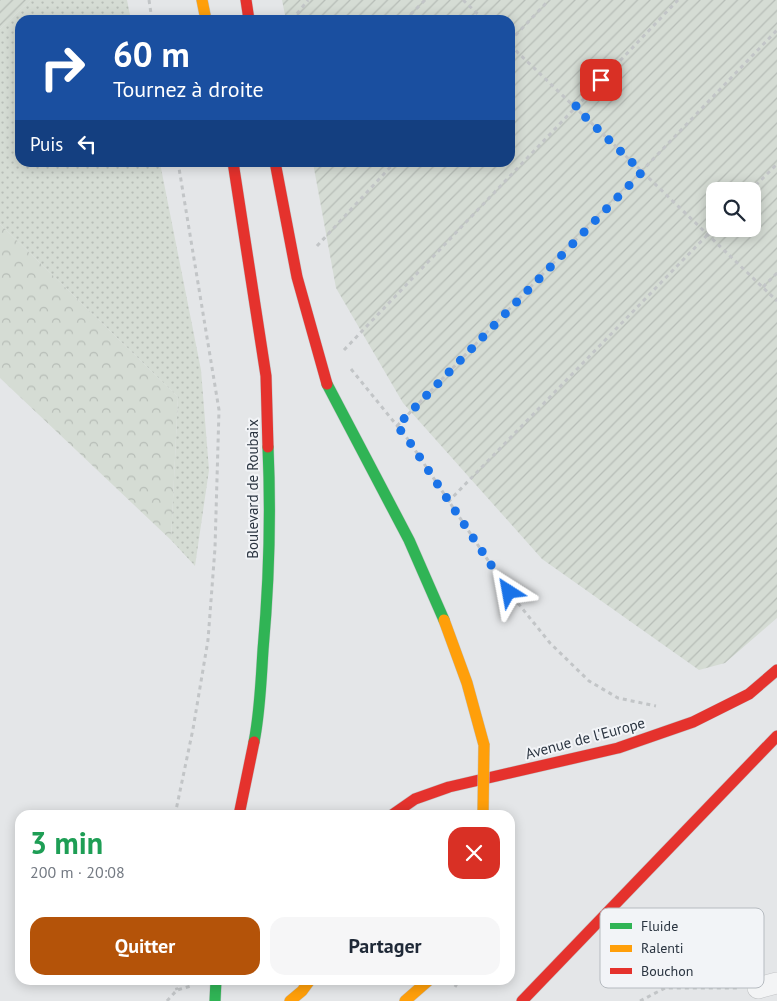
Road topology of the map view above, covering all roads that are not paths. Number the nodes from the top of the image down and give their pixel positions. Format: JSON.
{"nodes":[{"id":1,"x":202,"y":0,"type":"edge"},
{"id":2,"x":246,"y":0,"type":"edge"},
{"id":3,"x":205,"y":15,"type":"edge"},
{"id":4,"x":248,"y":15,"type":"edge"},
{"id":5,"x":234,"y":167,"type":"edge"},
{"id":6,"x":276,"y":167,"type":"edge"},
{"id":7,"x":777,"y":670,"type":"edge"},
{"id":8,"x":777,"y":736,"type":"edge"},
{"id":9,"x":240,"y":810,"type":"edge"},
{"id":10,"x":399,"y":810,"type":"edge"},
{"id":11,"x":483,"y":810,"type":"edge"},
{"id":12,"x":611,"y":908,"type":"edge"},
{"id":13,"x":600,"y":920,"type":"edge"},
{"id":14,"x":216,"y":985,"type":"edge"},
{"id":15,"x":305,"y":985,"type":"edge"},
{"id":16,"x":424,"y":985,"type":"edge"},
{"id":17,"x":215,"y":1001,"type":"edge"},
{"id":18,"x":290,"y":1001,"type":"edge"},
{"id":19,"x":405,"y":1001,"type":"edge"},
{"id":20,"x":522,"y":1001,"type":"edge"}],
"edges":[{"from":1,"to":3,"type":"main road"},
{"from":2,"to":4,"type":"main road"},
{"from":5,"to":9,"type":"main road","name":"Boulevard de Roubaix"},
{"from":6,"to":11,"type":"main road","bridge":true},
{"from":7,"to":10,"type":"main road","name":"Avenue de l'Europe"},
{"from":8,"to":12,"type":"main road"},
{"from":13,"to":20,"type":"main road"},
{"from":14,"to":17,"type":"main road"},
{"from":15,"to":18,"type":"main road"},
{"from":16,"to":19,"type":"main road"}]}
